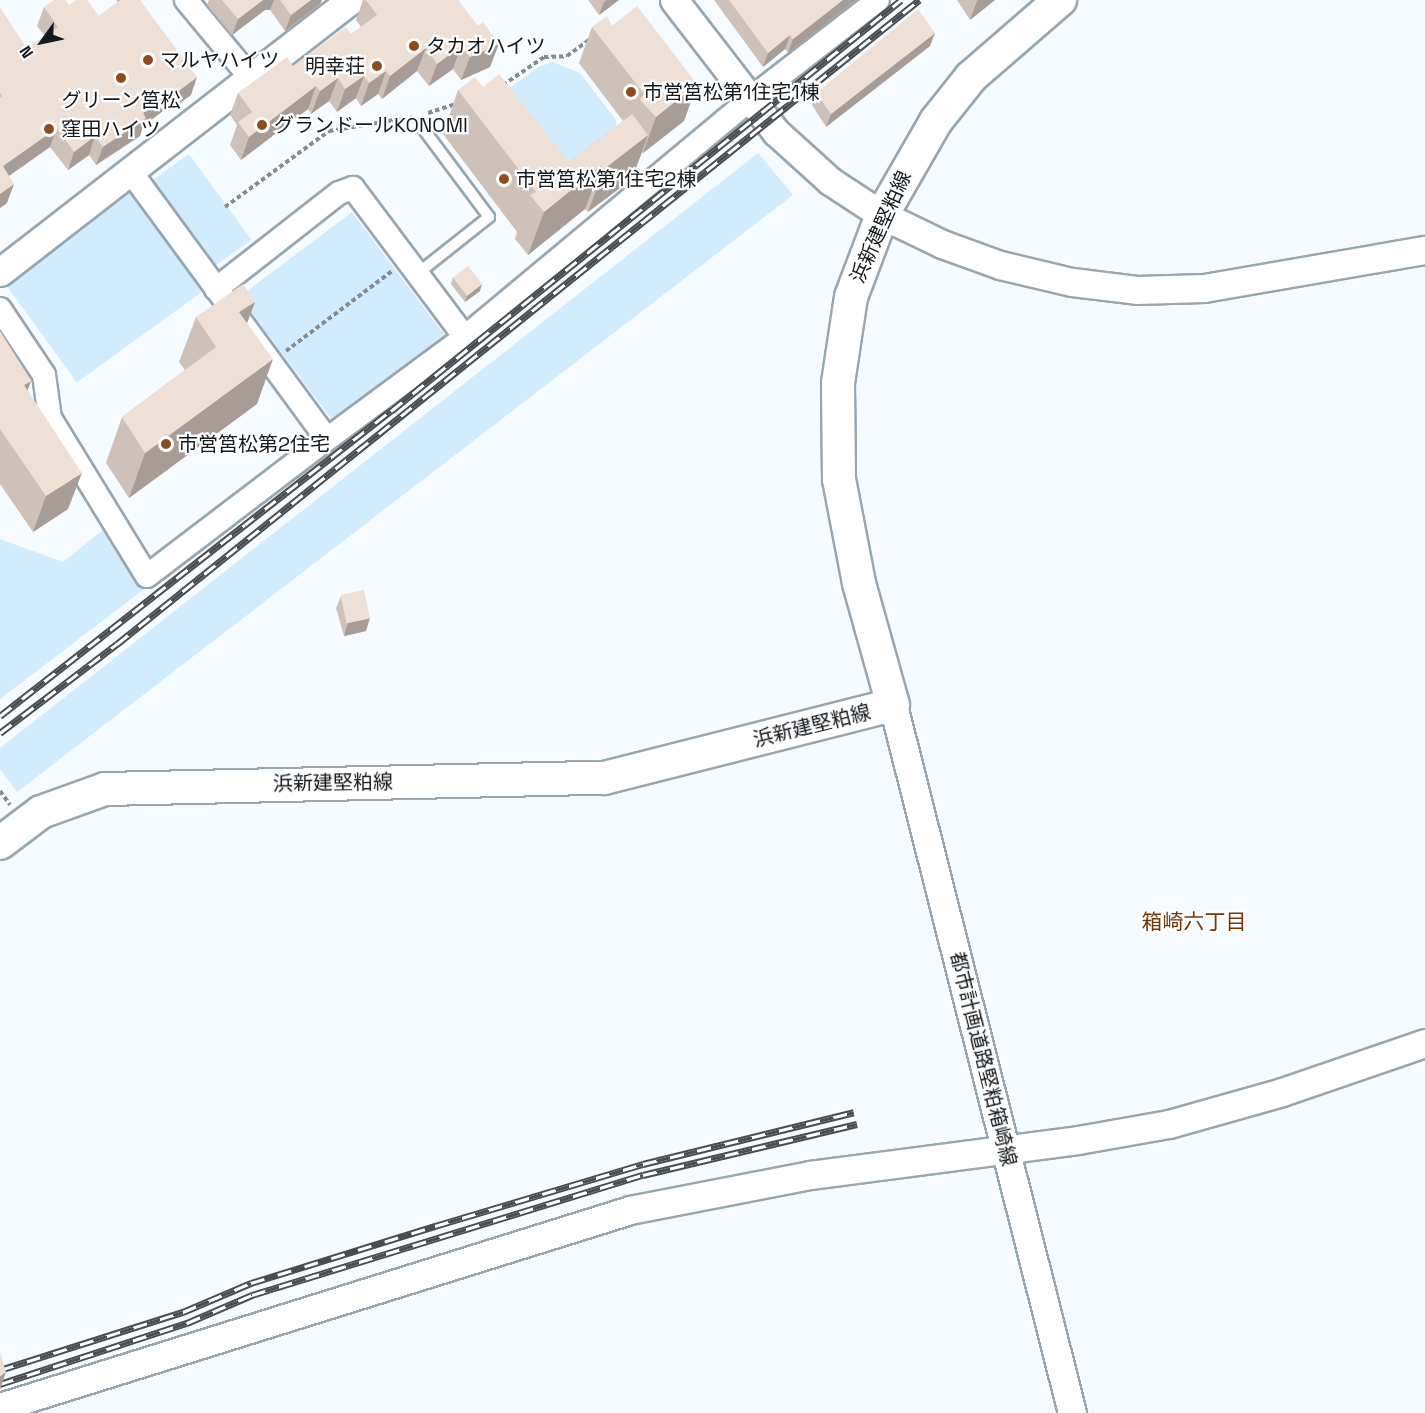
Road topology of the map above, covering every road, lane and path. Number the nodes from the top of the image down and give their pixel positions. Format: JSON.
{"nodes":[{"id":1,"x":186,"y":0,"type":"edge"},
{"id":2,"x":351,"y":0,"type":"edge"},
{"id":3,"x":878,"y":0,"type":"edge"},
{"id":4,"x":1060,"y":0,"type":"edge"},
{"id":5,"x":679,"y":2,"type":"edge"},
{"id":6,"x":595,"y":35,"type":"edge"},
{"id":7,"x":250,"y":77,"type":"junction"},
{"id":8,"x":494,"y":91,"type":"edge"},
{"id":9,"x":749,"y":100,"type":"junction"},
{"id":10,"x":461,"y":102,"type":"edge"},
{"id":11,"x":422,"y":127,"type":"dead end"},
{"id":12,"x":130,"y":171,"type":"junction"},
{"id":13,"x":225,"y":207,"type":"dead end"},
{"id":14,"x":882,"y":215,"type":"junction"},
{"id":15,"x":1425,"y":250,"type":"edge"},
{"id":16,"x":412,"y":267,"type":"junction"},
{"id":17,"x":0,"y":272,"type":"edge"},
{"id":18,"x":216,"y":289,"type":"junction"},
{"id":19,"x":0,"y":309,"type":"edge"},
{"id":20,"x":465,"y":337,"type":"junction"},
{"id":21,"x":271,"y":363,"type":"junction"},
{"id":22,"x":327,"y":439,"type":"junction"},
{"id":23,"x":893,"y":705,"type":"junction"},
{"id":24,"x":0,"y":843,"type":"edge"},
{"id":25,"x":1425,"y":1043,"type":"edge"},
{"id":26,"x":1006,"y":1149,"type":"junction"},
{"id":27,"x":0,"y":1407,"type":"edge"},
{"id":28,"x":1072,"y":1413,"type":"edge"}],
"edges":[{"from":1,"to":7,"type":"street"},
{"from":2,"to":7,"type":"street"},
{"from":3,"to":9,"type":"street"},
{"from":4,"to":14,"type":"main road","name":"浜新建堅粕線"},
{"from":5,"to":9,"type":"street"},
{"from":6,"to":8,"type":"path"},
{"from":7,"to":12,"type":"street"},
{"from":9,"to":14,"type":"street"},
{"from":9,"to":20,"type":"street"},
{"from":10,"to":13,"type":"path"},
{"from":11,"to":16,"type":"lane"},
{"from":12,"to":17,"type":"street"},
{"from":12,"to":18,"type":"street"},
{"from":14,"to":15,"type":"street"},
{"from":14,"to":23,"type":"main road","name":"浜新建堅粕線"},
{"from":16,"to":18,"type":"street"},
{"from":16,"to":20,"type":"street"},
{"from":16,"to":21,"type":"path"},
{"from":18,"to":21,"type":"street"},
{"from":19,"to":22,"type":"street"},
{"from":20,"to":22,"type":"street"},
{"from":21,"to":22,"type":"street"},
{"from":23,"to":24,"type":"main road","name":"浜新建堅粕線"},
{"from":23,"to":26,"type":"street","name":"都市計画道路堅粕箱崎線"},
{"from":25,"to":26,"type":"street"},
{"from":26,"to":27,"type":"street"},
{"from":26,"to":28,"type":"street","name":"都市計画道路堅粕箱崎線"}]}
